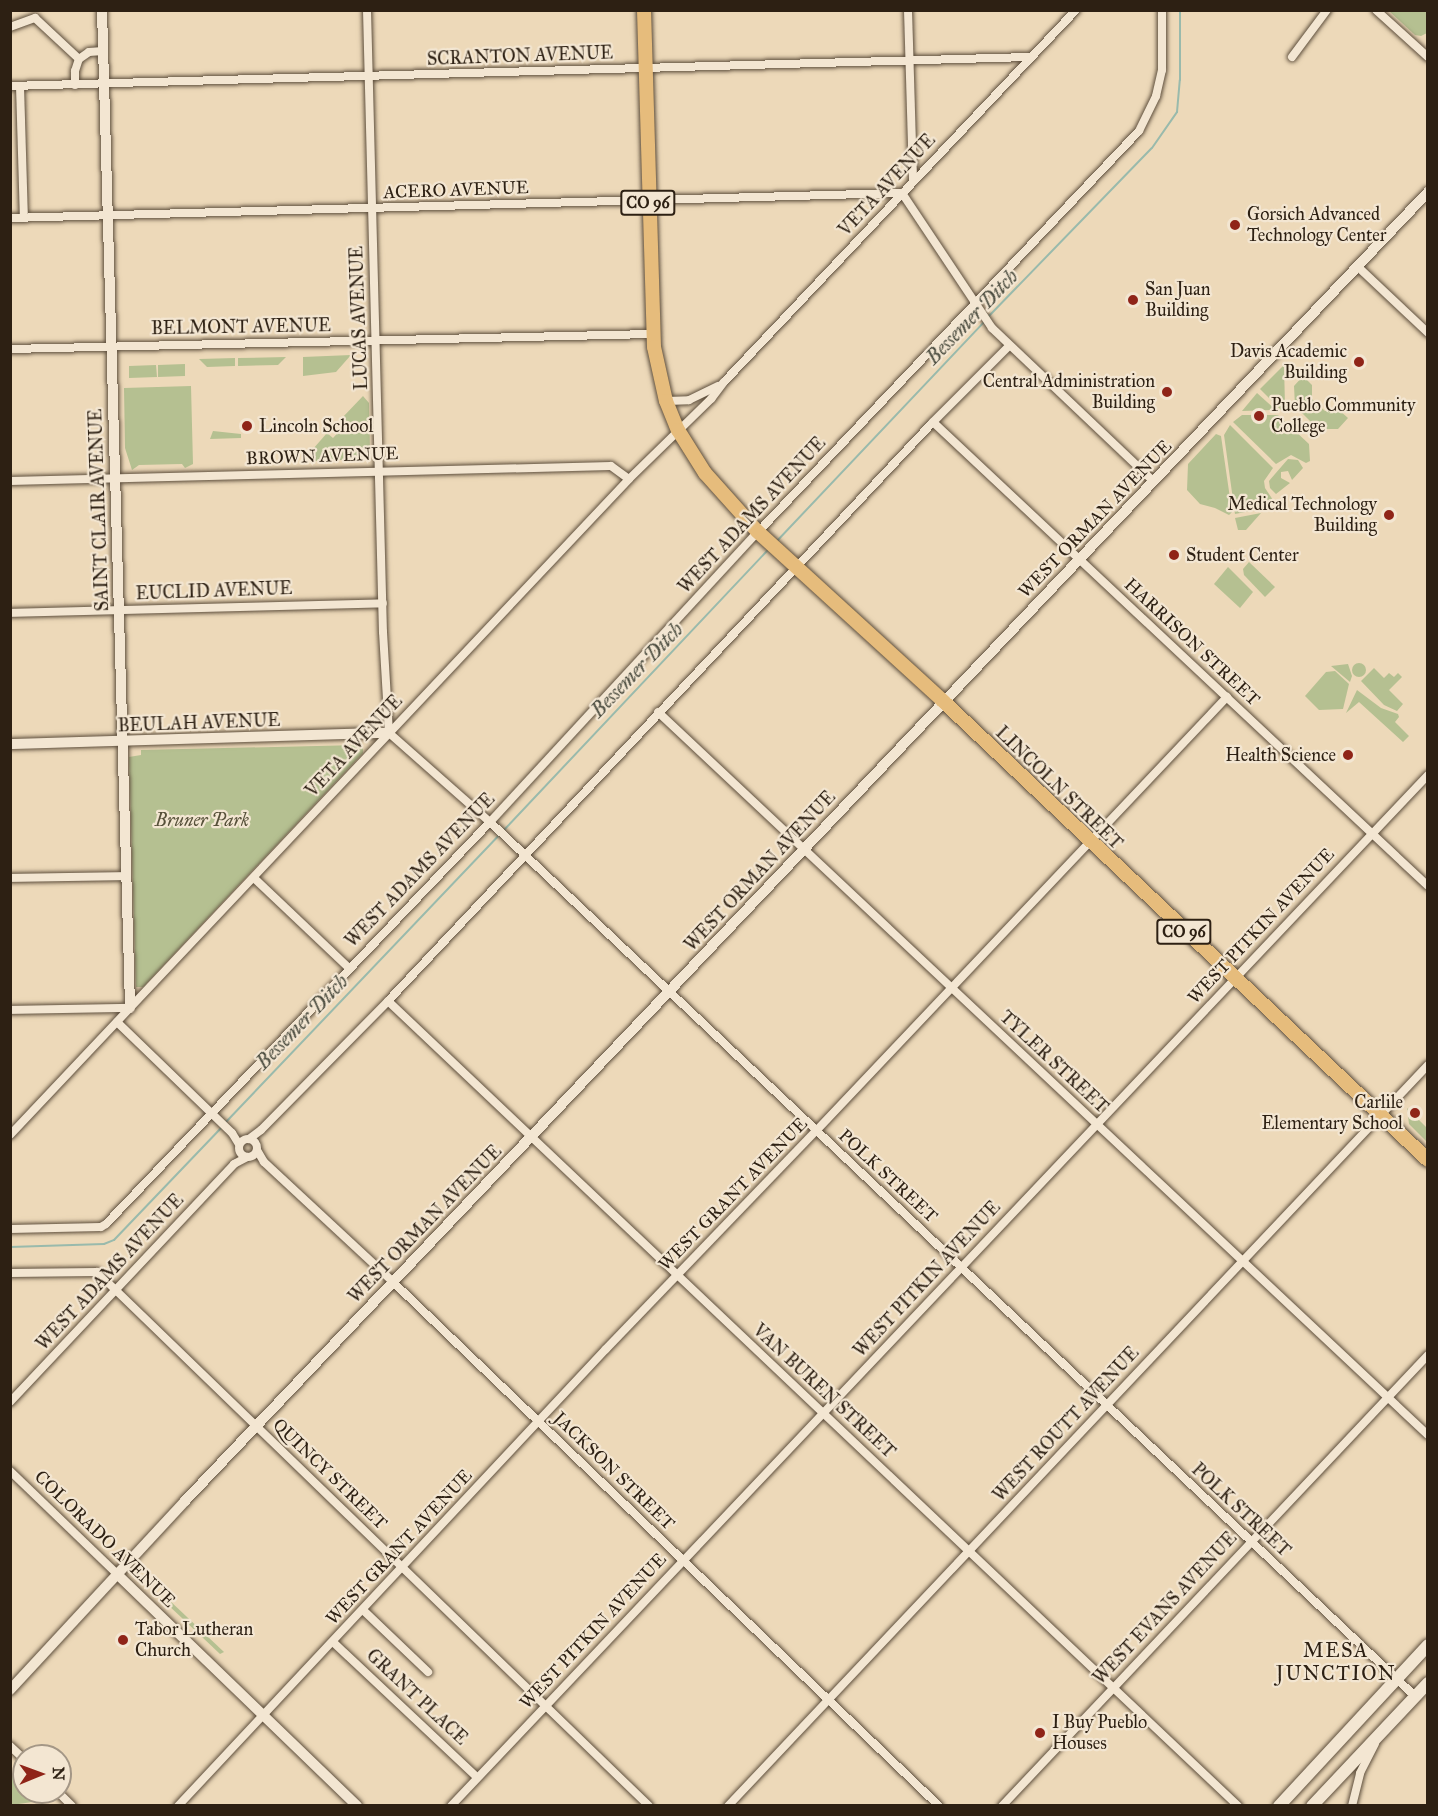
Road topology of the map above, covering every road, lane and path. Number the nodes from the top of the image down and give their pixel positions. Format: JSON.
{"nodes":[{"id":1,"x":102,"y":10,"type":"edge"},
{"id":2,"x":367,"y":10,"type":"edge"},
{"id":3,"x":644,"y":10,"type":"edge"},
{"id":4,"x":908,"y":10,"type":"edge"},
{"id":5,"x":1076,"y":10,"type":"edge"},
{"id":6,"x":1162,"y":10,"type":"edge"},
{"id":7,"x":1327,"y":10,"type":"edge"},
{"id":8,"x":1376,"y":10,"type":"edge"},
{"id":9,"x":37,"y":14,"type":"edge"},
{"id":10,"x":10,"y":27,"type":"edge"},
{"id":11,"x":103,"y":51,"type":"junction"},
{"id":12,"x":1030,"y":57,"type":"junction"},
{"id":13,"x":1292,"y":57,"type":"dead end"},
{"id":14,"x":1428,"y":57,"type":"edge"},
{"id":15,"x":79,"y":59,"type":"junction"},
{"id":16,"x":910,"y":60,"type":"junction"},
{"id":17,"x":645,"y":68,"type":"junction"},
{"id":18,"x":369,"y":77,"type":"junction"},
{"id":19,"x":104,"y":83,"type":"junction"},
{"id":20,"x":75,"y":85,"type":"junction"},
{"id":21,"x":10,"y":86,"type":"edge"},
{"id":22,"x":20,"y":86,"type":"junction"},
{"id":23,"x":913,"y":181,"type":"junction"},
{"id":24,"x":1428,"y":192,"type":"edge"},
{"id":25,"x":902,"y":193,"type":"junction"},
{"id":26,"x":648,"y":200,"type":"junction"},
{"id":27,"x":372,"y":209,"type":"junction"},
{"id":28,"x":108,"y":215,"type":"junction"},
{"id":29,"x":10,"y":218,"type":"edge"},
{"id":30,"x":24,"y":218,"type":"junction"},
{"id":31,"x":1357,"y":266,"type":"junction"},
{"id":32,"x":976,"y":303,"type":"junction"},
{"id":33,"x":1428,"y":333,"type":"edge"},
{"id":34,"x":652,"y":334,"type":"junction"},
{"id":35,"x":377,"y":340,"type":"junction"},
{"id":36,"x":111,"y":346,"type":"junction"},
{"id":37,"x":1009,"y":346,"type":"junction"},
{"id":38,"x":10,"y":349,"type":"edge"},
{"id":39,"x":724,"y":382,"type":"junction"},
{"id":40,"x":666,"y":401,"type":"junction"},
{"id":41,"x":933,"y":422,"type":"junction"},
{"id":42,"x":678,"y":430,"type":"junction"},
{"id":43,"x":380,"y":471,"type":"junction"},
{"id":44,"x":116,"y":478,"type":"junction"},
{"id":45,"x":629,"y":479,"type":"junction"},
{"id":46,"x":10,"y":481,"type":"edge"},
{"id":47,"x":1153,"y":481,"type":"junction"},
{"id":48,"x":762,"y":536,"type":"junction"},
{"id":49,"x":1080,"y":558,"type":"junction"},
{"id":50,"x":793,"y":563,"type":"junction"},
{"id":51,"x":383,"y":603,"type":"junction"},
{"id":52,"x":119,"y":610,"type":"junction"},
{"id":53,"x":10,"y":613,"type":"edge"},
{"id":54,"x":1227,"y":697,"type":"junction"},
{"id":55,"x":944,"y":702,"type":"junction"},
{"id":56,"x":658,"y":712,"type":"junction"},
{"id":57,"x":388,"y":733,"type":"junction"},
{"id":58,"x":123,"y":742,"type":"junction"},
{"id":59,"x":10,"y":744,"type":"edge"},
{"id":60,"x":1428,"y":775,"type":"edge"},
{"id":61,"x":490,"y":822,"type":"junction"},
{"id":62,"x":1372,"y":834,"type":"junction"},
{"id":63,"x":1090,"y":843,"type":"junction"},
{"id":64,"x":803,"y":849,"type":"junction"},
{"id":65,"x":525,"y":855,"type":"junction"},
{"id":66,"x":127,"y":876,"type":"junction"},
{"id":67,"x":10,"y":878,"type":"edge"},
{"id":68,"x":254,"y":878,"type":"junction"},
{"id":69,"x":1428,"y":886,"type":"edge"},
{"id":70,"x":349,"y":968,"type":"junction"},
{"id":71,"x":1234,"y":979,"type":"junction"},
{"id":72,"x":951,"y":987,"type":"junction"},
{"id":73,"x":669,"y":992,"type":"junction"},
{"id":74,"x":388,"y":1000,"type":"junction"},
{"id":75,"x":130,"y":1008,"type":"junction"},
{"id":76,"x":10,"y":1010,"type":"edge"},
{"id":77,"x":117,"y":1022,"type":"junction"},
{"id":78,"x":1428,"y":1065,"type":"edge"},
{"id":79,"x":1380,"y":1115,"type":"junction"},
{"id":80,"x":216,"y":1118,"type":"junction"},
{"id":81,"x":1096,"y":1124,"type":"junction"},
{"id":82,"x":816,"y":1131,"type":"junction"},
{"id":83,"x":10,"y":1135,"type":"edge"},
{"id":84,"x":531,"y":1137,"type":"junction"},
{"id":85,"x":248,"y":1147,"type":"junction"},
{"id":86,"x":1428,"y":1160,"type":"edge"},
{"id":87,"x":10,"y":1229,"type":"edge"},
{"id":88,"x":1242,"y":1261,"type":"junction"},
{"id":89,"x":961,"y":1267,"type":"junction"},
{"id":90,"x":10,"y":1273,"type":"edge"},
{"id":91,"x":678,"y":1276,"type":"junction"},
{"id":92,"x":393,"y":1282,"type":"junction"},
{"id":93,"x":117,"y":1291,"type":"junction"},
{"id":94,"x":1428,"y":1355,"type":"edge"},
{"id":95,"x":1389,"y":1399,"type":"junction"},
{"id":96,"x":10,"y":1402,"type":"edge"},
{"id":97,"x":1106,"y":1405,"type":"junction"},
{"id":98,"x":823,"y":1413,"type":"junction"},
{"id":99,"x":538,"y":1421,"type":"junction"},
{"id":100,"x":256,"y":1426,"type":"junction"},
{"id":101,"x":1428,"y":1435,"type":"edge"},
{"id":102,"x":10,"y":1471,"type":"edge"},
{"id":103,"x":1251,"y":1542,"type":"junction"},
{"id":104,"x":969,"y":1551,"type":"junction"},
{"id":105,"x":683,"y":1560,"type":"junction"},
{"id":106,"x":402,"y":1567,"type":"junction"},
{"id":107,"x":119,"y":1576,"type":"junction"},
{"id":108,"x":363,"y":1611,"type":"junction"},
{"id":109,"x":333,"y":1642,"type":"junction"},
{"id":110,"x":1428,"y":1645,"type":"edge"},
{"id":111,"x":428,"y":1672,"type":"dead end"},
{"id":112,"x":1396,"y":1678,"type":"junction"},
{"id":113,"x":1428,"y":1683,"type":"edge"},
{"id":114,"x":1113,"y":1688,"type":"junction"},
{"id":115,"x":10,"y":1690,"type":"edge"},
{"id":116,"x":1415,"y":1696,"type":"junction"},
{"id":117,"x":828,"y":1699,"type":"junction"},
{"id":118,"x":545,"y":1705,"type":"junction"},
{"id":119,"x":265,"y":1715,"type":"junction"},
{"id":120,"x":1385,"y":1725,"type":"junction"},
{"id":121,"x":477,"y":1777,"type":"junction"},
{"id":122,"x":178,"y":1806,"type":"edge"},
{"id":123,"x":357,"y":1806,"type":"edge"},
{"id":124,"x":450,"y":1806,"type":"edge"},
{"id":125,"x":649,"y":1806,"type":"edge"},
{"id":126,"x":728,"y":1806,"type":"edge"},
{"id":127,"x":939,"y":1806,"type":"edge"},
{"id":128,"x":1002,"y":1806,"type":"edge"},
{"id":129,"x":1238,"y":1806,"type":"edge"},
{"id":130,"x":1279,"y":1806,"type":"edge"},
{"id":131,"x":1312,"y":1806,"type":"edge"},
{"id":132,"x":1352,"y":1806,"type":"edge"}],
"edges":[{"from":1,"to":11,"type":"street","name":"SAINT CLAIR AVENUE"},
{"from":2,"to":18,"type":"street","name":"LUCAS AVENUE"},
{"from":3,"to":17,"type":"main road","number":"CO 96"},
{"from":4,"to":16,"type":"street"},
{"from":5,"to":12,"type":"street","name":"VETA AVENUE"},
{"from":6,"to":32,"type":"street","name":"WEST ADAMS AVENUE"},
{"from":7,"to":13,"type":"street"},
{"from":8,"to":14,"type":"street"},
{"from":9,"to":10,"type":"street"},
{"from":9,"to":15,"type":"street"},
{"from":11,"to":15,"type":"street"},
{"from":11,"to":19,"type":"street","name":"SAINT CLAIR AVENUE"},
{"from":12,"to":16,"type":"street","name":"SCRANTON AVENUE"},
{"from":12,"to":23,"type":"street","name":"VETA AVENUE"},
{"from":15,"to":20,"type":"street"},
{"from":16,"to":17,"type":"street","name":"SCRANTON AVENUE"},
{"from":16,"to":23,"type":"street"},
{"from":17,"to":18,"type":"street","name":"SCRANTON AVENUE"},
{"from":17,"to":26,"type":"main road","number":"CO 96"},
{"from":18,"to":19,"type":"street","name":"SCRANTON AVENUE"},
{"from":18,"to":27,"type":"street","name":"LUCAS AVENUE"},
{"from":19,"to":20,"type":"street","name":"SCRANTON AVENUE"},
{"from":19,"to":28,"type":"street","name":"SAINT CLAIR AVENUE"},
{"from":20,"to":22,"type":"street","name":"SCRANTON AVENUE"},
{"from":21,"to":22,"type":"street","name":"SCRANTON AVENUE"},
{"from":22,"to":30,"type":"street"},
{"from":23,"to":25,"type":"street","name":"VETA AVENUE"},
{"from":24,"to":31,"type":"street","name":"WEST ORMAN AVENUE"},
{"from":25,"to":26,"type":"street","name":"ACERO AVENUE"},
{"from":25,"to":32,"type":"street"},
{"from":25,"to":39,"type":"street","name":"VETA AVENUE"},
{"from":26,"to":27,"type":"street","name":"ACERO AVENUE"},
{"from":26,"to":34,"type":"main road","number":"CO 96"},
{"from":27,"to":28,"type":"street","name":"ACERO AVENUE"},
{"from":27,"to":35,"type":"street","name":"LUCAS AVENUE"},
{"from":28,"to":30,"type":"street","name":"ACERO AVENUE"},
{"from":28,"to":36,"type":"street","name":"SAINT CLAIR AVENUE"},
{"from":29,"to":30,"type":"street","name":"ACERO AVENUE"},
{"from":31,"to":33,"type":"street"},
{"from":31,"to":47,"type":"street","name":"WEST ORMAN AVENUE"},
{"from":32,"to":37,"type":"street"},
{"from":32,"to":48,"type":"street","name":"WEST ADAMS AVENUE"},
{"from":34,"to":35,"type":"street","name":"BELMONT AVENUE"},
{"from":34,"to":40,"type":"main road","number":"CO 96"},
{"from":35,"to":36,"type":"street","name":"BELMONT AVENUE"},
{"from":35,"to":43,"type":"street","name":"LUCAS AVENUE"},
{"from":36,"to":38,"type":"street","name":"BELMONT AVENUE"},
{"from":36,"to":44,"type":"street","name":"SAINT CLAIR AVENUE"},
{"from":37,"to":41,"type":"street","name":"WEST ADAMS AVENUE"},
{"from":37,"to":47,"type":"street"},
{"from":39,"to":40,"type":"street","name":"VETA AVENUE"},
{"from":39,"to":42,"type":"street","name":"VETA AVENUE"},
{"from":40,"to":42,"type":"main road","number":"CO 96"},
{"from":41,"to":49,"type":"street","name":"HARRISON STREET"},
{"from":41,"to":50,"type":"street","name":"WEST ADAMS AVENUE"},
{"from":42,"to":45,"type":"street","name":"VETA AVENUE"},
{"from":42,"to":48,"type":"main road","name":"LINCOLN STREET","number":"CO 96"},
{"from":43,"to":44,"type":"street","name":"BROWN AVENUE"},
{"from":43,"to":45,"type":"street","name":"BROWN AVENUE"},
{"from":43,"to":51,"type":"street","name":"LUCAS AVENUE"},
{"from":44,"to":46,"type":"street","name":"BROWN AVENUE"},
{"from":44,"to":52,"type":"street","name":"SAINT CLAIR AVENUE"},
{"from":45,"to":57,"type":"street","name":"VETA AVENUE"},
{"from":47,"to":49,"type":"street","name":"WEST ORMAN AVENUE"},
{"from":48,"to":50,"type":"main road","name":"LINCOLN STREET","number":"CO 96"},
{"from":48,"to":61,"type":"street","name":"WEST ADAMS AVENUE"},
{"from":49,"to":54,"type":"street","name":"HARRISON STREET"},
{"from":49,"to":55,"type":"street","name":"WEST ORMAN AVENUE"},
{"from":50,"to":55,"type":"main road","name":"LINCOLN STREET","number":"CO 96"},
{"from":50,"to":56,"type":"street","name":"WEST ADAMS AVENUE"},
{"from":51,"to":52,"type":"street","name":"EUCLID AVENUE"},
{"from":51,"to":57,"type":"street","name":"LUCAS AVENUE"},
{"from":52,"to":53,"type":"street","name":"EUCLID AVENUE"},
{"from":52,"to":58,"type":"street","name":"SAINT CLAIR AVENUE"},
{"from":54,"to":62,"type":"street","name":"HARRISON STREET"},
{"from":54,"to":63,"type":"street","name":"WEST GRANT AVENUE"},
{"from":55,"to":63,"type":"main road","name":"LINCOLN STREET","number":"CO 96"},
{"from":55,"to":64,"type":"street","name":"WEST ORMAN AVENUE"},
{"from":56,"to":64,"type":"street","name":"TYLER STREET"},
{"from":56,"to":65,"type":"street","name":"WEST ADAMS AVENUE"},
{"from":57,"to":58,"type":"street","name":"BEULAH AVENUE"},
{"from":57,"to":61,"type":"street","name":"POLK STREET"},
{"from":57,"to":68,"type":"street","name":"VETA AVENUE"},
{"from":58,"to":59,"type":"street","name":"BEULAH AVENUE"},
{"from":58,"to":66,"type":"street","name":"SAINT CLAIR AVENUE"},
{"from":60,"to":62,"type":"street","name":"WEST PITKIN AVENUE"},
{"from":61,"to":65,"type":"street","name":"POLK STREET"},
{"from":61,"to":70,"type":"street","name":"WEST ADAMS AVENUE"},
{"from":62,"to":69,"type":"street","name":"HARRISON STREET"},
{"from":62,"to":71,"type":"street","name":"WEST PITKIN AVENUE"},
{"from":63,"to":71,"type":"main road","name":"LINCOLN STREET","number":"CO 96"},
{"from":63,"to":72,"type":"street","name":"WEST GRANT AVENUE"},
{"from":64,"to":72,"type":"street","name":"TYLER STREET"},
{"from":64,"to":73,"type":"street","name":"WEST ORMAN AVENUE"},
{"from":65,"to":73,"type":"street","name":"POLK STREET"},
{"from":65,"to":74,"type":"street","name":"WEST ADAMS AVENUE"},
{"from":66,"to":67,"type":"street"},
{"from":66,"to":75,"type":"street","name":"SAINT CLAIR AVENUE"},
{"from":68,"to":70,"type":"street"},
{"from":68,"to":75,"type":"street","name":"VETA AVENUE"},
{"from":70,"to":80,"type":"street","name":"WEST ADAMS AVENUE"},
{"from":71,"to":79,"type":"main road","name":"LINCOLN STREET","number":"CO 96"},
{"from":71,"to":81,"type":"street","name":"WEST PITKIN AVENUE"},
{"from":72,"to":81,"type":"street","name":"TYLER STREET"},
{"from":72,"to":82,"type":"street","name":"WEST GRANT AVENUE"},
{"from":73,"to":82,"type":"street","name":"POLK STREET"},
{"from":73,"to":84,"type":"street","name":"WEST ORMAN AVENUE"},
{"from":74,"to":84,"type":"street","name":"VAN BUREN STREET"},
{"from":74,"to":85,"type":"street","name":"WEST ADAMS AVENUE"},
{"from":75,"to":76,"type":"street"},
{"from":75,"to":77,"type":"street","name":"VETA AVENUE"},
{"from":77,"to":80,"type":"street","name":"JACKSON STREET"},
{"from":77,"to":83,"type":"street","name":"VETA AVENUE"},
{"from":78,"to":79,"type":"street","name":"WEST ROUTT AVENUE"},
{"from":79,"to":86,"type":"main road","name":"LINCOLN STREET","number":"CO 96"},
{"from":79,"to":88,"type":"street","name":"WEST ROUTT AVENUE"},
{"from":80,"to":85,"type":"street","name":"JACKSON STREET"},
{"from":80,"to":87,"type":"street","name":"WEST ADAMS AVENUE"},
{"from":81,"to":88,"type":"street","name":"TYLER STREET"},
{"from":81,"to":89,"type":"street","name":"WEST PITKIN AVENUE"},
{"from":82,"to":89,"type":"street","name":"POLK STREET"},
{"from":82,"to":91,"type":"street","name":"WEST GRANT AVENUE"},
{"from":84,"to":91,"type":"street","name":"VAN BUREN STREET"},
{"from":84,"to":92,"type":"street","name":"WEST ORMAN AVENUE"},
{"from":85,"to":92,"type":"street","name":"JACKSON STREET"},
{"from":85,"to":93,"type":"street","name":"WEST ADAMS AVENUE"},
{"from":88,"to":95,"type":"street","name":"TYLER STREET"},
{"from":88,"to":97,"type":"street","name":"WEST ROUTT AVENUE"},
{"from":89,"to":97,"type":"street","name":"POLK STREET"},
{"from":89,"to":98,"type":"street","name":"WEST PITKIN AVENUE"},
{"from":90,"to":93,"type":"street","name":"QUINCY STREET"},
{"from":91,"to":98,"type":"street","name":"VAN BUREN STREET"},
{"from":91,"to":99,"type":"street","name":"WEST GRANT AVENUE"},
{"from":92,"to":99,"type":"street","name":"JACKSON STREET"},
{"from":92,"to":100,"type":"street","name":"WEST ORMAN AVENUE"},
{"from":93,"to":96,"type":"street","name":"WEST ADAMS AVENUE"},
{"from":93,"to":100,"type":"street","name":"QUINCY STREET"},
{"from":94,"to":95,"type":"street","name":"WEST EVANS AVENUE"},
{"from":95,"to":101,"type":"street","name":"TYLER STREET"},
{"from":95,"to":103,"type":"street","name":"WEST EVANS AVENUE"},
{"from":97,"to":103,"type":"street","name":"POLK STREET"},
{"from":97,"to":104,"type":"street","name":"WEST ROUTT AVENUE"},
{"from":98,"to":104,"type":"street","name":"VAN BUREN STREET"},
{"from":98,"to":105,"type":"street","name":"WEST PITKIN AVENUE"},
{"from":99,"to":105,"type":"street","name":"JACKSON STREET"},
{"from":99,"to":106,"type":"street","name":"WEST GRANT AVENUE"},
{"from":100,"to":106,"type":"street","name":"QUINCY STREET"},
{"from":100,"to":107,"type":"street","name":"WEST ORMAN AVENUE"},
{"from":102,"to":107,"type":"street","name":"COLORADO AVENUE"},
{"from":103,"to":112,"type":"street","name":"POLK STREET"},
{"from":103,"to":114,"type":"street","name":"WEST EVANS AVENUE"},
{"from":104,"to":114,"type":"street","name":"VAN BUREN STREET"},
{"from":104,"to":117,"type":"street","name":"WEST ROUTT AVENUE"},
{"from":105,"to":117,"type":"street","name":"JACKSON STREET"},
{"from":105,"to":118,"type":"street","name":"WEST PITKIN AVENUE"},
{"from":106,"to":108,"type":"street","name":"WEST GRANT AVENUE"},
{"from":106,"to":118,"type":"street","name":"QUINCY STREET"},
{"from":107,"to":115,"type":"street","name":"WEST ORMAN AVENUE"},
{"from":107,"to":119,"type":"street","name":"COLORADO AVENUE"},
{"from":108,"to":109,"type":"street","name":"WEST GRANT AVENUE"},
{"from":108,"to":111,"type":"street"},
{"from":109,"to":119,"type":"street","name":"WEST GRANT AVENUE"},
{"from":109,"to":121,"type":"street","name":"GRANT PLACE"},
{"from":110,"to":112,"type":"main road"},
{"from":112,"to":116,"type":"street","name":"POLK STREET"},
{"from":112,"to":130,"type":"main road"},
{"from":113,"to":116,"type":"main road"},
{"from":114,"to":128,"type":"street","name":"WEST EVANS AVENUE"},
{"from":114,"to":129,"type":"street","name":"VAN BUREN STREET"},
{"from":116,"to":120,"type":"main road"},
{"from":117,"to":126,"type":"street","name":"WEST ROUTT AVENUE"},
{"from":117,"to":127,"type":"street","name":"JACKSON STREET"},
{"from":118,"to":121,"type":"street","name":"WEST PITKIN AVENUE"},
{"from":118,"to":125,"type":"street","name":"QUINCY STREET"},
{"from":119,"to":122,"type":"street","name":"WEST GRANT AVENUE"},
{"from":119,"to":123,"type":"street","name":"COLORADO AVENUE"},
{"from":120,"to":131,"type":"main road"},
{"from":120,"to":132,"type":"street"},
{"from":121,"to":124,"type":"street","name":"WEST PITKIN AVENUE"}]}
